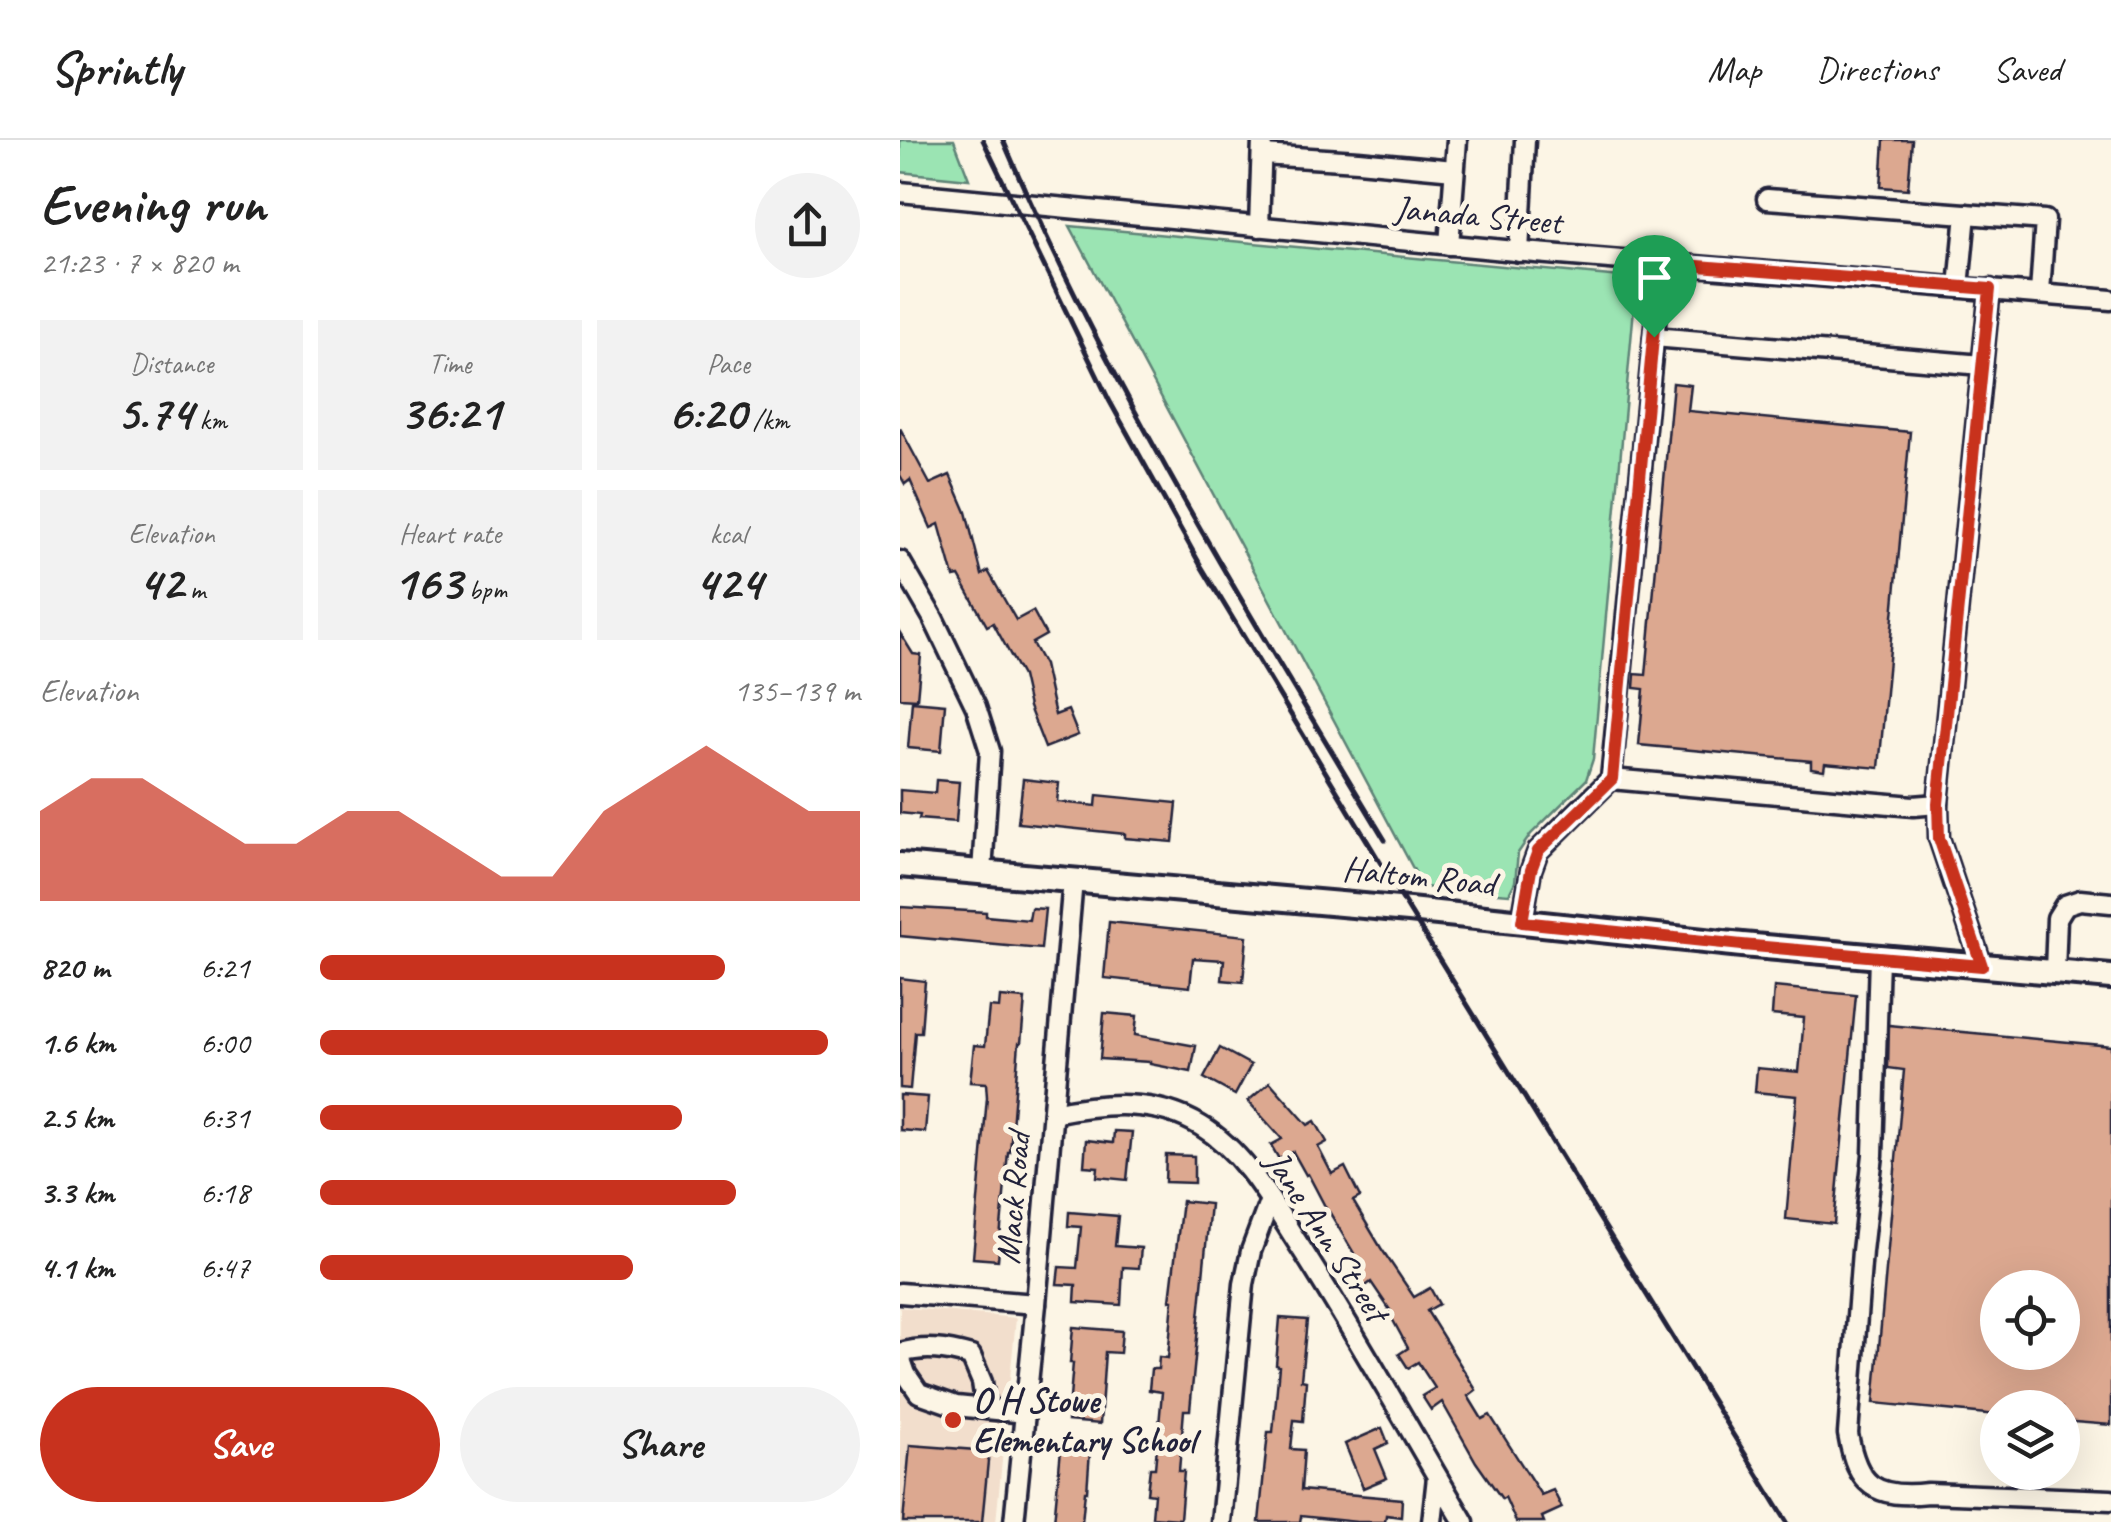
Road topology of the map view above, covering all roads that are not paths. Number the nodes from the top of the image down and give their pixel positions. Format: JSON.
{"nodes":[{"id":1,"x":1457,"y":140,"type":"edge"},
{"id":2,"x":1524,"y":140,"type":"edge"},
{"id":3,"x":1262,"y":147,"type":"edge"},
{"id":4,"x":1454,"y":170,"type":"junction"},
{"id":5,"x":900,"y":192,"type":"edge"},
{"id":6,"x":1767,"y":199,"type":"dead end"},
{"id":7,"x":1966,"y":214,"type":"junction"},
{"id":8,"x":1259,"y":226,"type":"junction"},
{"id":9,"x":1449,"y":245,"type":"junction"},
{"id":10,"x":1519,"y":252,"type":"junction"},
{"id":11,"x":1660,"y":263,"type":"junction"},
{"id":12,"x":1960,"y":286,"type":"junction"},
{"id":13,"x":1990,"y":289,"type":"junction"},
{"id":14,"x":2040,"y":293,"type":"junction"},
{"id":15,"x":2111,"y":300,"type":"edge"},
{"id":16,"x":1654,"y":337,"type":"junction"},
{"id":17,"x":1982,"y":364,"type":"junction"},
{"id":18,"x":900,"y":561,"type":"edge"},
{"id":19,"x":1612,"y":779,"type":"junction"},
{"id":20,"x":1938,"y":804,"type":"junction"},
{"id":21,"x":900,"y":865,"type":"edge"},
{"id":22,"x":982,"y":872,"type":"junction"},
{"id":23,"x":1074,"y":880,"type":"junction"},
{"id":24,"x":2111,"y":903,"type":"edge"},
{"id":25,"x":1522,"y":922,"type":"junction"},
{"id":26,"x":1879,"y":957,"type":"junction"},
{"id":27,"x":1982,"y":966,"type":"junction"},
{"id":28,"x":2054,"y":972,"type":"junction"},
{"id":29,"x":2111,"y":978,"type":"edge"},
{"id":30,"x":1053,"y":1112,"type":"junction"},
{"id":31,"x":1270,"y":1200,"type":"junction"},
{"id":32,"x":900,"y":1293,"type":"edge"},
{"id":33,"x":1036,"y":1304,"type":"junction"},
{"id":34,"x":900,"y":1355,"type":"edge"},
{"id":35,"x":986,"y":1409,"type":"junction"},
{"id":36,"x":1025,"y":1413,"type":"junction"},
{"id":37,"x":1438,"y":1477,"type":"junction"},
{"id":38,"x":2111,"y":1500,"type":"edge"},
{"id":39,"x":1014,"y":1522,"type":"edge"},
{"id":40,"x":1220,"y":1522,"type":"edge"},
{"id":41,"x":1432,"y":1522,"type":"edge"},
{"id":42,"x":1464,"y":1522,"type":"edge"}],
"edges":[{"from":1,"to":4,"type":"street"},
{"from":2,"to":10,"type":"street"},
{"from":3,"to":4,"type":"street"},
{"from":3,"to":8,"type":"street"},
{"from":4,"to":9,"type":"street"},
{"from":5,"to":8,"type":"street","name":"Janada Street"},
{"from":6,"to":7,"type":"street"},
{"from":7,"to":12,"type":"street"},
{"from":7,"to":14,"type":"street"},
{"from":8,"to":9,"type":"street","name":"Janada Street"},
{"from":9,"to":10,"type":"street","name":"Janada Street"},
{"from":10,"to":11,"type":"street","name":"Janada Street"},
{"from":11,"to":12,"type":"street","name":"Janada Street"},
{"from":11,"to":16,"type":"street"},
{"from":12,"to":13,"type":"street","name":"Janada Street"},
{"from":13,"to":14,"type":"street","name":"Janada Street"},
{"from":13,"to":17,"type":"street"},
{"from":14,"to":15,"type":"street","name":"Janada Street"},
{"from":16,"to":17,"type":"street"},
{"from":16,"to":19,"type":"street"},
{"from":17,"to":20,"type":"street"},
{"from":18,"to":22,"type":"street"},
{"from":19,"to":20,"type":"street"},
{"from":19,"to":25,"type":"street"},
{"from":20,"to":27,"type":"street"},
{"from":21,"to":22,"type":"main road","name":"Haltom Road"},
{"from":22,"to":23,"type":"main road","name":"Haltom Road"},
{"from":23,"to":25,"type":"main road","name":"Haltom Road"},
{"from":23,"to":30,"type":"street","name":"Mack Road"},
{"from":24,"to":28,"type":"street"},
{"from":25,"to":26,"type":"main road","name":"Haltom Road"},
{"from":26,"to":27,"type":"main road","name":"Haltom Road"},
{"from":26,"to":38,"type":"street"},
{"from":27,"to":28,"type":"main road","name":"Haltom Road"},
{"from":28,"to":29,"type":"main road","name":"Haltom Road"},
{"from":30,"to":31,"type":"street","name":"Jane Ann Street"},
{"from":30,"to":33,"type":"street","name":"Mack Road"},
{"from":31,"to":37,"type":"street","name":"Jane Ann Street"},
{"from":31,"to":40,"type":"street"},
{"from":32,"to":33,"type":"street"},
{"from":33,"to":36,"type":"street","name":"Mack Road"},
{"from":34,"to":35,"type":"street"},
{"from":34,"to":35,"type":"street"},
{"from":35,"to":36,"type":"street"},
{"from":36,"to":39,"type":"street","name":"Mack Road"},
{"from":37,"to":41,"type":"street"},
{"from":37,"to":42,"type":"street","name":"Jane Ann Street"}]}
